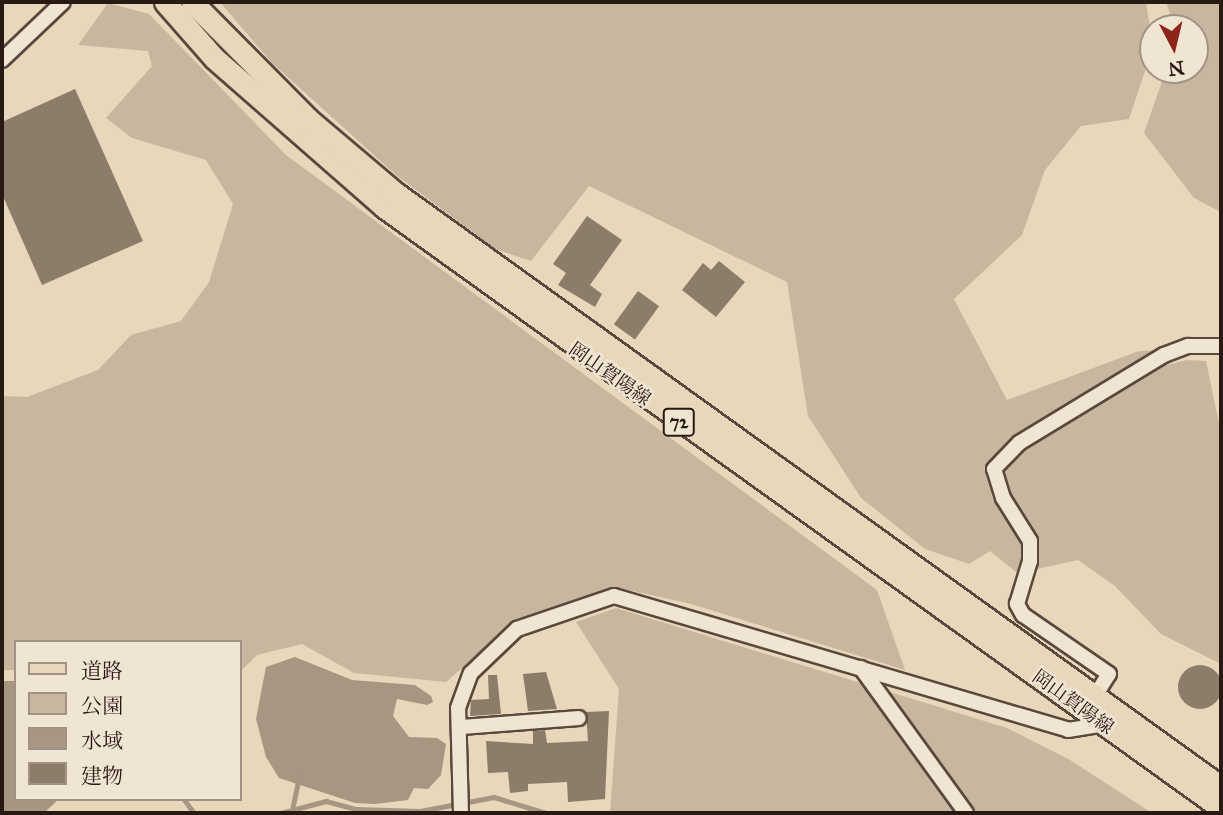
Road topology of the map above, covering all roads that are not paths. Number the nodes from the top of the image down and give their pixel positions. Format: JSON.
{"nodes":[{"id":1,"x":63,"y":2,"type":"edge"},
{"id":2,"x":165,"y":2,"type":"edge"},
{"id":3,"x":192,"y":2,"type":"edge"},
{"id":4,"x":2,"y":60,"type":"edge"},
{"id":5,"x":1221,"y":346,"type":"edge"},
{"id":6,"x":861,"y":668,"type":"junction"},
{"id":7,"x":1095,"y":696,"type":"junction"},
{"id":8,"x":579,"y":718,"type":"dead end"},
{"id":9,"x":1104,"y":724,"type":"junction"},
{"id":10,"x":462,"y":726,"type":"junction"},
{"id":11,"x":1221,"y":787,"type":"edge"},
{"id":12,"x":462,"y":806,"type":"edge"},
{"id":13,"x":1221,"y":808,"type":"edge"},
{"id":14,"x":966,"y":813,"type":"edge"}],
"edges":[{"from":1,"to":4,"type":"street"},
{"from":2,"to":9,"type":"main road","name":"岡山賀陽線","number":"72"},
{"from":3,"to":7,"type":"main road","name":"岡山賀陽線","number":"72"},
{"from":5,"to":7,"type":"street"},
{"from":6,"to":9,"type":"street"},
{"from":6,"to":10,"type":"street"},
{"from":6,"to":14,"type":"street"},
{"from":7,"to":11,"type":"main road","name":"岡山賀陽線","number":"72"},
{"from":8,"to":10,"type":"street"},
{"from":9,"to":13,"type":"main road","name":"岡山賀陽線","number":"72"},
{"from":10,"to":12,"type":"street"}]}
